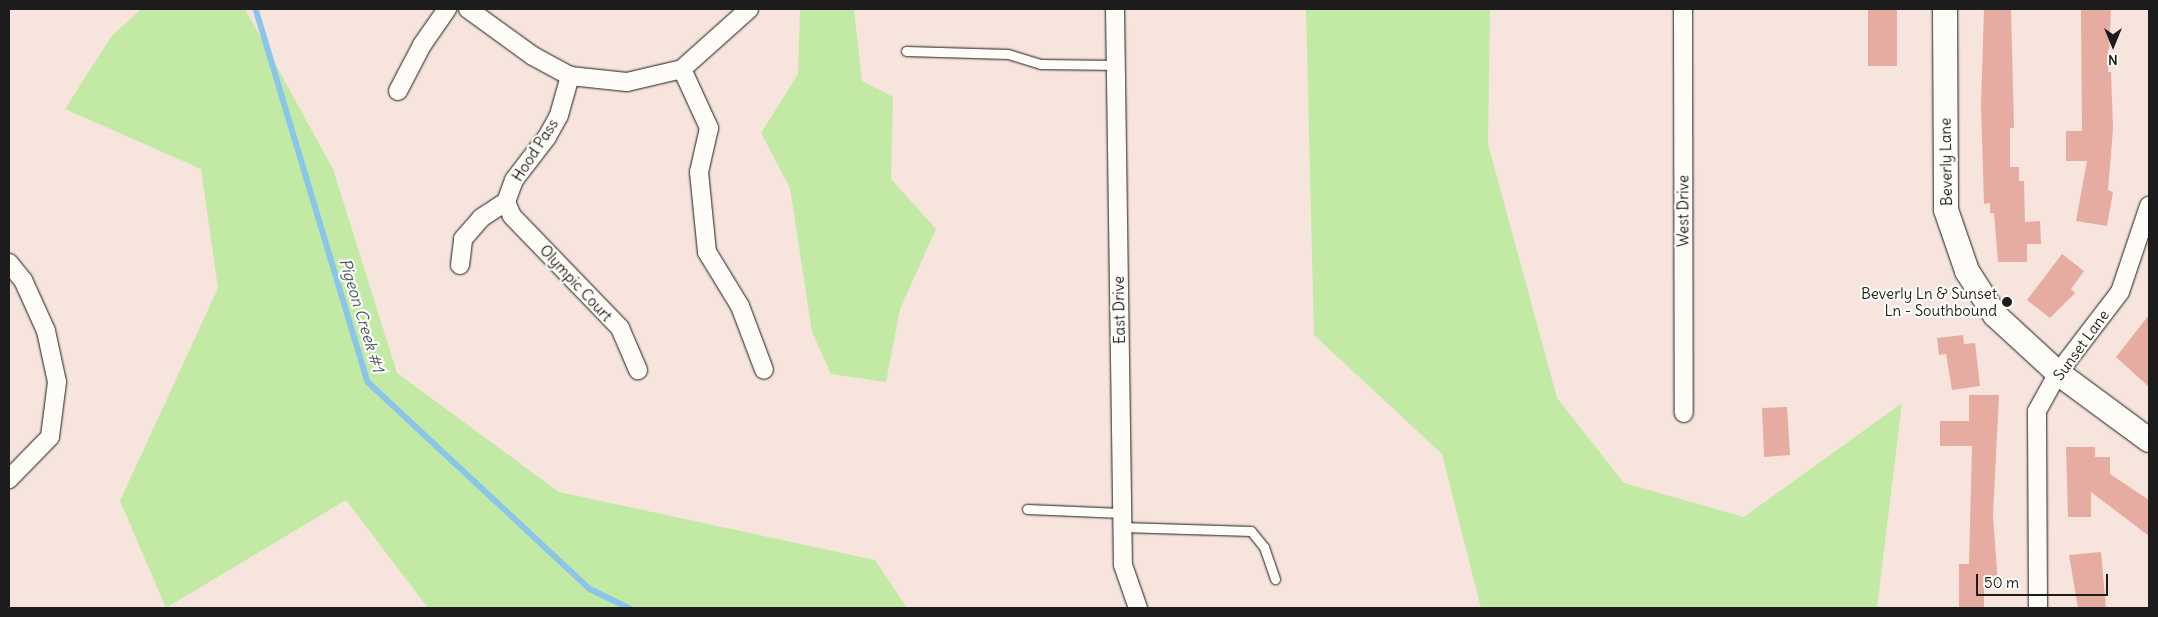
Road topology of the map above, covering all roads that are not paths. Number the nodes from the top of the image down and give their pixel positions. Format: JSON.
{"nodes":[{"id":1,"x":447,"y":9,"type":"edge"},
{"id":2,"x":468,"y":9,"type":"edge"},
{"id":3,"x":749,"y":9,"type":"edge"},
{"id":4,"x":1115,"y":9,"type":"edge"},
{"id":5,"x":1683,"y":9,"type":"edge"},
{"id":6,"x":1945,"y":9,"type":"edge"},
{"id":7,"x":906,"y":50,"type":"dead end"},
{"id":8,"x":1116,"y":65,"type":"junction"},
{"id":9,"x":682,"y":69,"type":"junction"},
{"id":10,"x":570,"y":76,"type":"junction"},
{"id":11,"x":398,"y":91,"type":"dead end"},
{"id":12,"x":506,"y":202,"type":"junction"},
{"id":13,"x":2149,"y":206,"type":"edge"},
{"id":14,"x":9,"y":263,"type":"edge"},
{"id":15,"x":460,"y":265,"type":"dead end"},
{"id":16,"x":638,"y":370,"type":"dead end"},
{"id":17,"x":764,"y":370,"type":"dead end"},
{"id":18,"x":2058,"y":372,"type":"junction"},
{"id":19,"x":1684,"y":413,"type":"dead end"},
{"id":20,"x":2149,"y":440,"type":"edge"},
{"id":21,"x":9,"y":479,"type":"edge"},
{"id":22,"x":1027,"y":509,"type":"dead end"},
{"id":23,"x":1122,"y":520,"type":"junction"},
{"id":24,"x":1275,"y":579,"type":"dead end"},
{"id":25,"x":1138,"y":608,"type":"edge"},
{"id":26,"x":2038,"y":608,"type":"edge"}],
"edges":[{"from":1,"to":11,"type":"street"},
{"from":2,"to":10,"type":"street"},
{"from":3,"to":9,"type":"street"},
{"from":4,"to":8,"type":"street","name":"East Drive"},
{"from":5,"to":19,"type":"street","name":"West Drive"},
{"from":6,"to":18,"type":"street","name":"Beverly Lane"},
{"from":7,"to":8,"type":"lane"},
{"from":8,"to":23,"type":"street","name":"East Drive"},
{"from":9,"to":10,"type":"street"},
{"from":9,"to":17,"type":"street"},
{"from":10,"to":12,"type":"street","name":"Hood Pass"},
{"from":12,"to":15,"type":"street"},
{"from":12,"to":16,"type":"street","name":"Olympic Court"},
{"from":13,"to":18,"type":"street","name":"Sunset Lane"},
{"from":14,"to":21,"type":"street"},
{"from":18,"to":20,"type":"street","name":"Beverly Lane"},
{"from":18,"to":26,"type":"street","name":"Sunset Lane"},
{"from":22,"to":23,"type":"lane"},
{"from":23,"to":24,"type":"lane"},
{"from":23,"to":25,"type":"street","name":"East Drive"}]}
